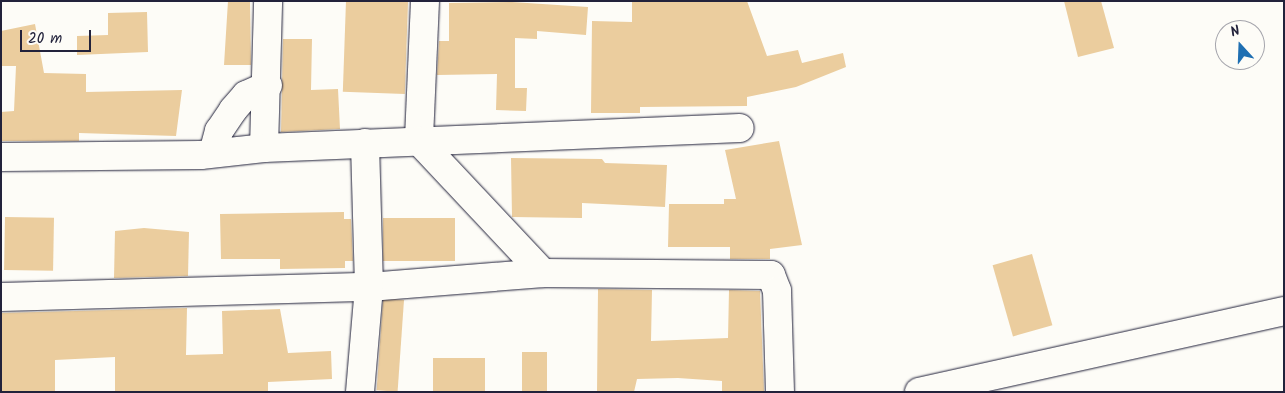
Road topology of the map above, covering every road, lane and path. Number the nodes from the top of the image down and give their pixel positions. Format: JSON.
{"nodes":[{"id":1,"x":268,"y":1,"type":"edge"},
{"id":2,"x":425,"y":1,"type":"edge"},
{"id":3,"x":268,"y":85,"type":"junction"},
{"id":4,"x":740,"y":128,"type":"dead end"},
{"id":5,"x":419,"y":141,"type":"junction"},
{"id":6,"x":365,"y":144,"type":"junction"},
{"id":7,"x":264,"y":148,"type":"junction"},
{"id":8,"x":213,"y":153,"type":"junction"},
{"id":9,"x":1,"y":158,"type":"edge"},
{"id":10,"x":543,"y":273,"type":"junction"},
{"id":11,"x":369,"y":286,"type":"junction"},
{"id":12,"x":1,"y":297,"type":"edge"},
{"id":13,"x":1284,"y":310,"type":"edge"},
{"id":14,"x":360,"y":392,"type":"edge"},
{"id":15,"x":780,"y":392,"type":"edge"},
{"id":16,"x":919,"y":392,"type":"edge"}],
"edges":[{"from":1,"to":3,"type":"street"},
{"from":2,"to":5,"type":"street"},
{"from":3,"to":7,"type":"street"},
{"from":3,"to":8,"type":"street"},
{"from":4,"to":5,"type":"street"},
{"from":5,"to":6,"type":"street"},
{"from":5,"to":10,"type":"street"},
{"from":6,"to":7,"type":"street"},
{"from":6,"to":11,"type":"street"},
{"from":7,"to":8,"type":"street"},
{"from":8,"to":9,"type":"street"},
{"from":10,"to":11,"type":"street"},
{"from":10,"to":15,"type":"street"},
{"from":11,"to":12,"type":"street"},
{"from":11,"to":14,"type":"street"},
{"from":13,"to":16,"type":"street"}]}
